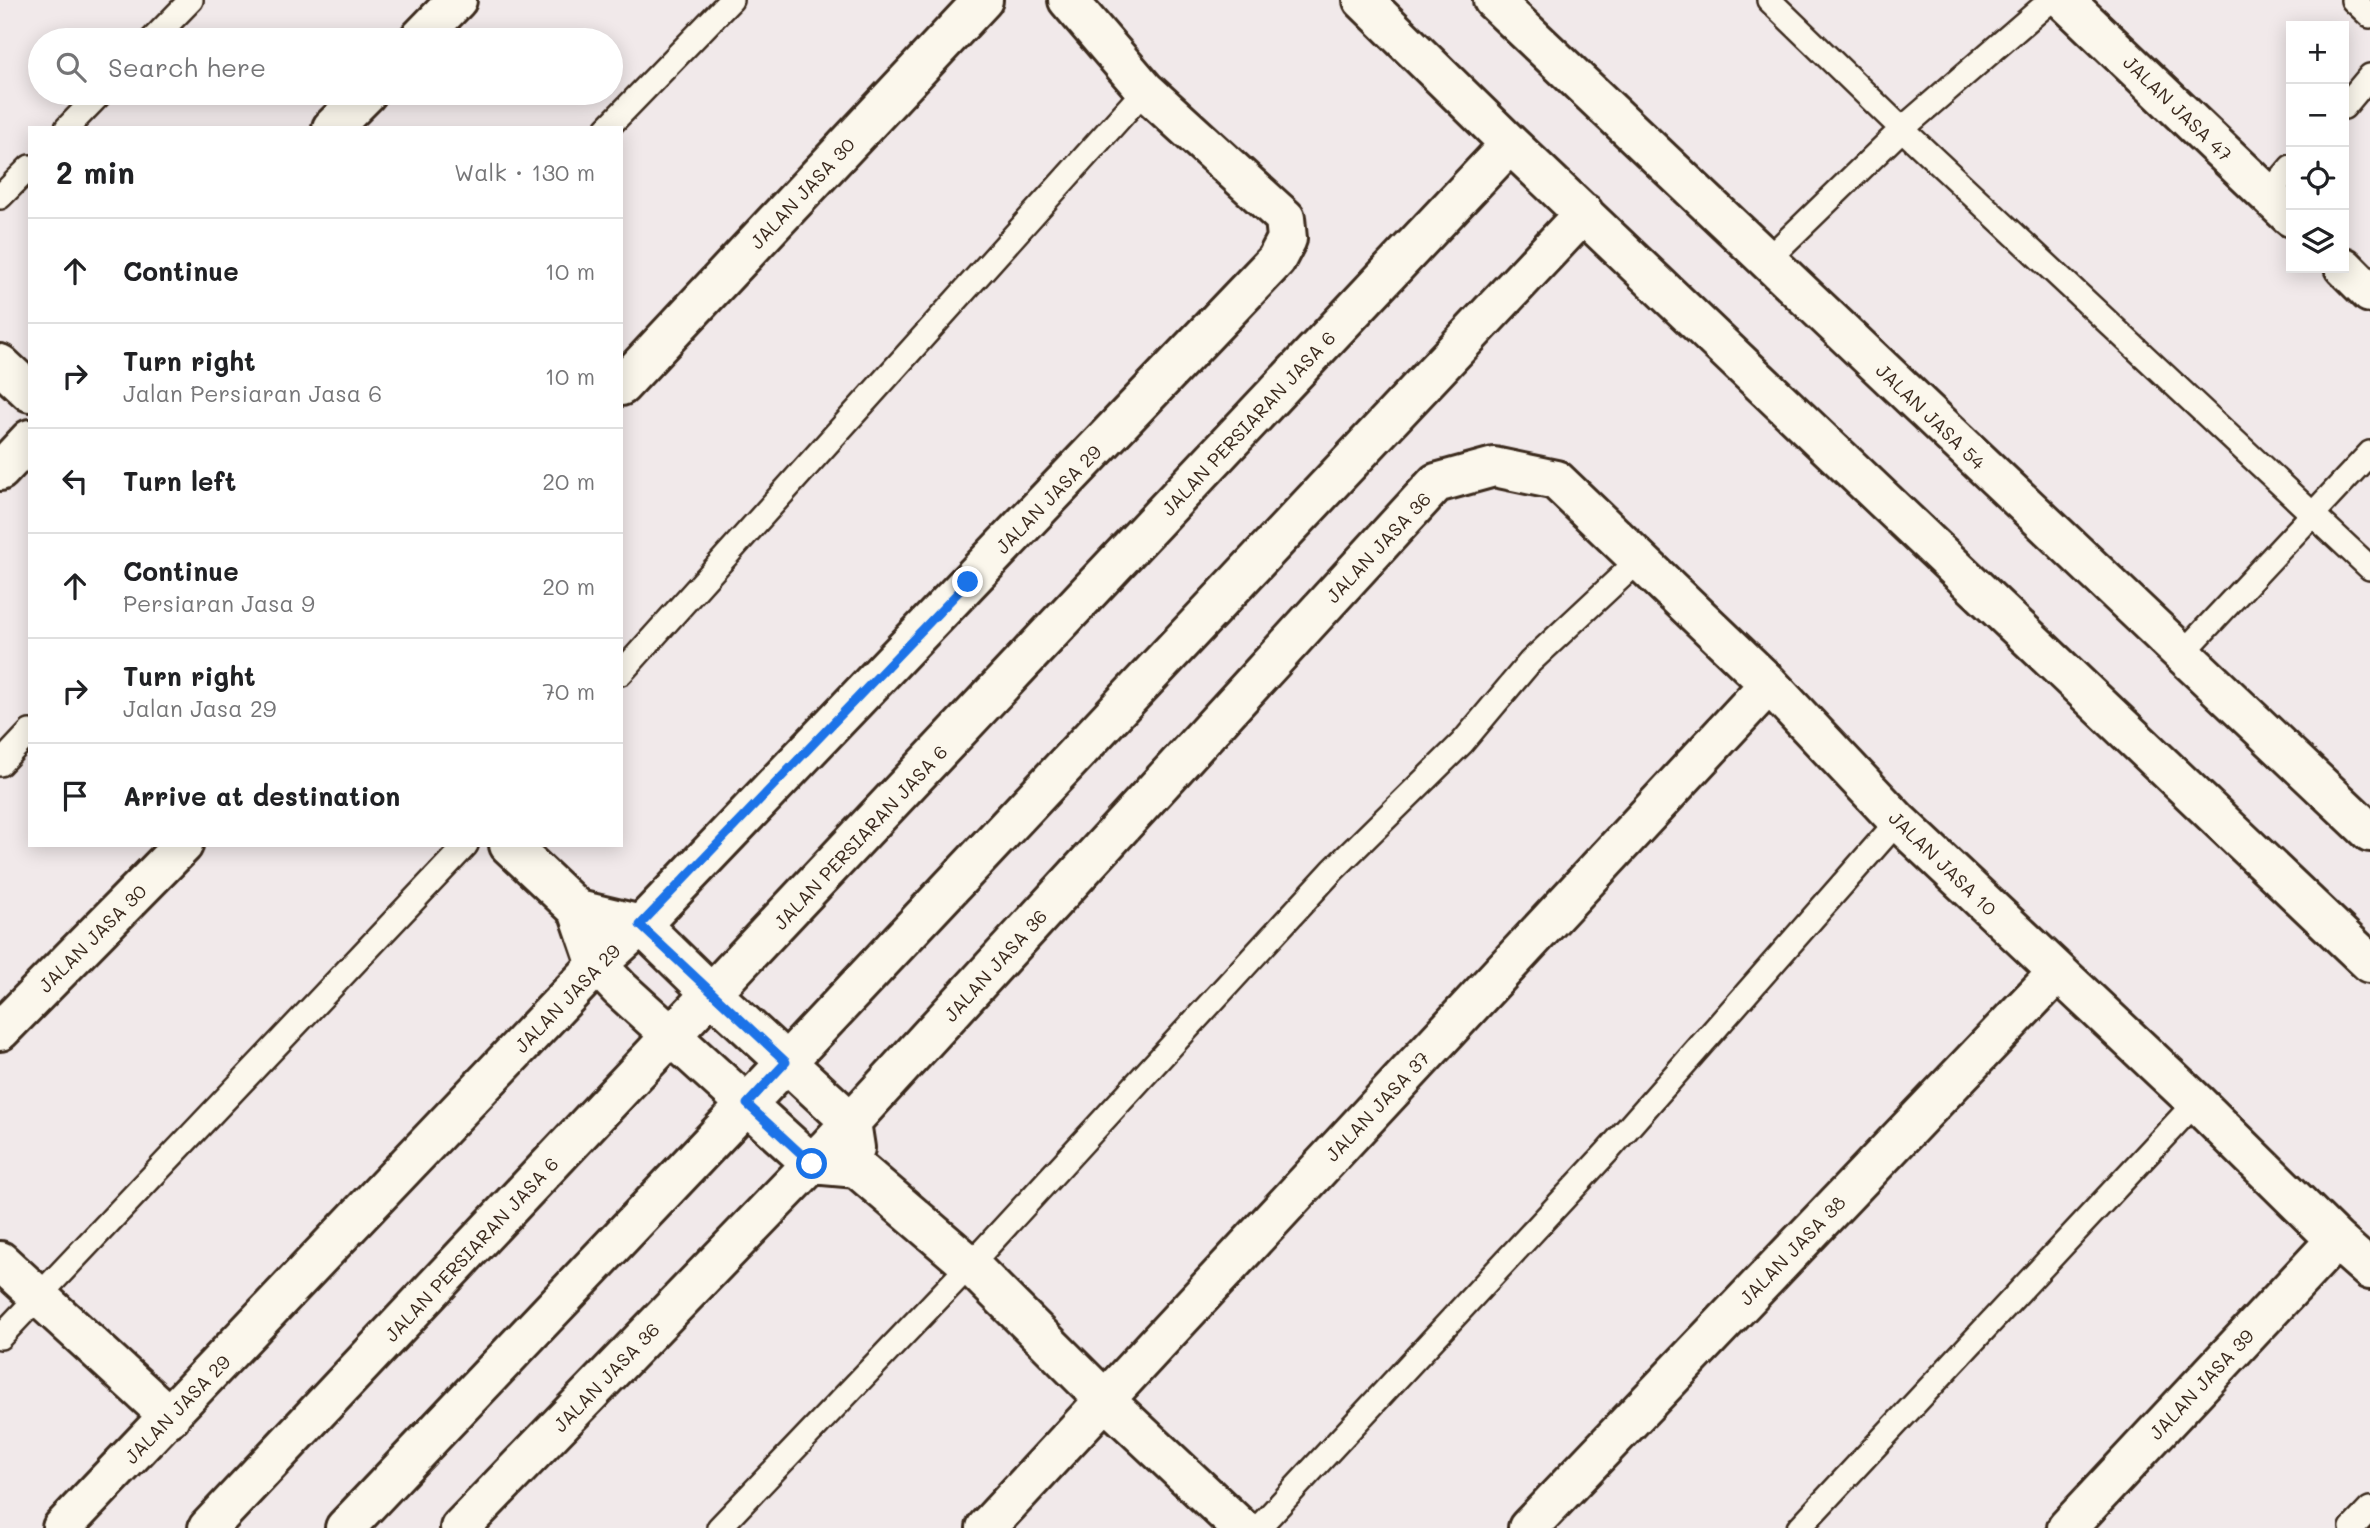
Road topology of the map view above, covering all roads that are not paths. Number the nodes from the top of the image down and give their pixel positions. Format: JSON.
{"nodes":[{"id":1,"x":191,"y":0,"type":"edge"},
{"id":2,"x":457,"y":0,"type":"edge"},
{"id":3,"x":731,"y":0,"type":"edge"},
{"id":4,"x":983,"y":0,"type":"edge"},
{"id":5,"x":1068,"y":0,"type":"edge"},
{"id":6,"x":1363,"y":0,"type":"edge"},
{"id":7,"x":1493,"y":0,"type":"edge"},
{"id":8,"x":1769,"y":0,"type":"edge"},
{"id":9,"x":2051,"y":0,"type":"edge"},
{"id":10,"x":2064,"y":0,"type":"edge"},
{"id":11,"x":2353,"y":0,"type":"edge"},
{"id":12,"x":2370,"y":16,"type":"edge"},
{"id":13,"x":164,"y":28,"type":"edge"},
{"id":14,"x":430,"y":28,"type":"edge"},
{"id":15,"x":2370,"y":76,"type":"edge"},
{"id":16,"x":1145,"y":90,"type":"junction"},
{"id":17,"x":2349,"y":101,"type":"edge"},
{"id":18,"x":89,"y":105,"type":"edge"},
{"id":19,"x":355,"y":105,"type":"edge"},
{"id":20,"x":69,"y":126,"type":"edge"},
{"id":21,"x":334,"y":126,"type":"edge"},
{"id":22,"x":609,"y":126,"type":"edge"},
{"id":23,"x":1902,"y":129,"type":"junction"},
{"id":24,"x":1510,"y":144,"type":"junction"},
{"id":25,"x":28,"y":169,"type":"edge"},
{"id":26,"x":2283,"y":193,"type":"edge"},
{"id":27,"x":0,"y":197,"type":"edge"},
{"id":28,"x":1584,"y":213,"type":"junction"},
{"id":29,"x":1767,"y":260,"type":"junction"},
{"id":30,"x":2349,"y":272,"type":"edge"},
{"id":31,"x":2370,"y":293,"type":"edge"},
{"id":32,"x":0,"y":364,"type":"edge"},
{"id":33,"x":623,"y":384,"type":"edge"},
{"id":34,"x":28,"y":390,"type":"edge"},
{"id":35,"x":28,"y":441,"type":"edge"},
{"id":36,"x":2370,"y":453,"type":"edge"},
{"id":37,"x":0,"y":471,"type":"edge"},
{"id":38,"x":1556,"y":480,"type":"joint"},
{"id":39,"x":2312,"y":514,"type":"junction"},
{"id":40,"x":1639,"y":561,"type":"junction"},
{"id":41,"x":2370,"y":568,"type":"edge"},
{"id":42,"x":2182,"y":654,"type":"junction"},
{"id":43,"x":623,"y":671,"type":"edge"},
{"id":44,"x":1769,"y":684,"type":"junction"},
{"id":45,"x":28,"y":734,"type":"edge"},
{"id":46,"x":0,"y":764,"type":"edge"},
{"id":47,"x":1898,"y":821,"type":"junction"},
{"id":48,"x":2370,"y":832,"type":"edge"},
{"id":49,"x":181,"y":847,"type":"edge"},
{"id":50,"x":464,"y":847,"type":"edge"},
{"id":51,"x":511,"y":847,"type":"edge"},
{"id":52,"x":578,"y":910,"type":"junction"},
{"id":53,"x":640,"y":925,"type":"junction"},
{"id":54,"x":2370,"y":963,"type":"edge"},
{"id":55,"x":597,"y":965,"type":"junction"},
{"id":56,"x":2057,"y":973,"type":"junction"},
{"id":57,"x":712,"y":994,"type":"junction"},
{"id":58,"x":0,"y":1031,"type":"edge"},
{"id":59,"x":672,"y":1036,"type":"junction"},
{"id":60,"x":786,"y":1062,"type":"junction"},
{"id":61,"x":2196,"y":1102,"type":"junction"},
{"id":62,"x":747,"y":1104,"type":"junction"},
{"id":63,"x":851,"y":1122,"type":"junction"},
{"id":64,"x":812,"y":1164,"type":"junction"},
{"id":65,"x":857,"y":1168,"type":"junction"},
{"id":66,"x":2336,"y":1240,"type":"junction"},
{"id":67,"x":0,"y":1261,"type":"edge"},
{"id":68,"x":970,"y":1265,"type":"junction"},
{"id":69,"x":2370,"y":1270,"type":"edge"},
{"id":70,"x":39,"y":1296,"type":"junction"},
{"id":71,"x":0,"y":1337,"type":"edge"},
{"id":72,"x":1105,"y":1400,"type":"junction"},
{"id":73,"x":170,"y":1416,"type":"junction"},
{"id":74,"x":2370,"y":1509,"type":"edge"},
{"id":75,"x":62,"y":1528,"type":"edge"},
{"id":76,"x":208,"y":1528,"type":"edge"},
{"id":77,"x":345,"y":1528,"type":"edge"},
{"id":78,"x":460,"y":1528,"type":"edge"},
{"id":79,"x":719,"y":1528,"type":"edge"},
{"id":80,"x":986,"y":1528,"type":"edge"},
{"id":81,"x":1241,"y":1528,"type":"edge"},
{"id":82,"x":1258,"y":1528,"type":"edge"},
{"id":83,"x":1528,"y":1528,"type":"edge"},
{"id":84,"x":1799,"y":1528,"type":"edge"},
{"id":85,"x":2067,"y":1528,"type":"edge"},
{"id":86,"x":2352,"y":1528,"type":"edge"}],
"edges":[{"from":1,"to":13,"type":"lane"},
{"from":2,"to":14,"type":"street"},
{"from":3,"to":22,"type":"lane"},
{"from":4,"to":33,"type":"street","name":"JALAN JASA 30"},
{"from":5,"to":16,"type":"street"},
{"from":6,"to":24,"type":"street"},
{"from":7,"to":29,"type":"street","name":"JALAN JASA 54"},
{"from":8,"to":23,"type":"lane"},
{"from":9,"to":23,"type":"lane"},
{"from":10,"to":26,"type":"street","name":"JALAN JASA 47"},
{"from":11,"to":12,"type":"lane"},
{"from":15,"to":17,"type":"lane"},
{"from":16,"to":43,"type":"lane"},
{"from":16,"to":53,"type":"street","name":"JALAN JASA 29"},
{"from":18,"to":20,"type":"lane"},
{"from":19,"to":21,"type":"street"},
{"from":23,"to":29,"type":"lane"},
{"from":23,"to":39,"type":"lane"},
{"from":24,"to":28,"type":"street"},
{"from":24,"to":57,"type":"street","name":"JALAN PERSIARAN JASA 6"},
{"from":25,"to":27,"type":"lane"},
{"from":28,"to":54,"type":"street"},
{"from":28,"to":60,"type":"street"},
{"from":29,"to":42,"type":"street","name":"JALAN JASA 54"},
{"from":30,"to":31,"type":"street"},
{"from":32,"to":34,"type":"street"},
{"from":35,"to":37,"type":"street"},
{"from":36,"to":39,"type":"lane"},
{"from":38,"to":40,"type":"street","name":"JALAN JASA 10"},
{"from":38,"to":63,"type":"street","name":"JALAN JASA 36"},
{"from":39,"to":41,"type":"lane"},
{"from":39,"to":42,"type":"lane"},
{"from":40,"to":44,"type":"street","name":"JALAN JASA 10"},
{"from":40,"to":68,"type":"lane"},
{"from":42,"to":48,"type":"street","name":"JALAN JASA 54"},
{"from":44,"to":47,"type":"street","name":"JALAN JASA 10"},
{"from":44,"to":72,"type":"street","name":"JALAN JASA 37"},
{"from":45,"to":46,"type":"lane"},
{"from":47,"to":56,"type":"street","name":"JALAN JASA 10"},
{"from":47,"to":82,"type":"lane"},
{"from":49,"to":58,"type":"street","name":"JALAN JASA 30"},
{"from":50,"to":70,"type":"lane"},
{"from":51,"to":52,"type":"street"},
{"from":52,"to":53,"type":"street"},
{"from":52,"to":55,"type":"street"},
{"from":53,"to":55,"type":"street","name":"JALAN JASA 29"},
{"from":53,"to":57,"type":"street"},
{"from":55,"to":59,"type":"street"},
{"from":55,"to":73,"type":"street","name":"JALAN JASA 29"},
{"from":56,"to":61,"type":"street","name":"JALAN JASA 10"},
{"from":56,"to":83,"type":"street","name":"JALAN JASA 38"},
{"from":57,"to":59,"type":"street","name":"JALAN PERSIARAN JASA 6"},
{"from":57,"to":60,"type":"street"},
{"from":59,"to":62,"type":"street"},
{"from":59,"to":76,"type":"street","name":"JALAN PERSIARAN JASA 6"},
{"from":60,"to":62,"type":"street"},
{"from":60,"to":63,"type":"street"},
{"from":61,"to":66,"type":"street","name":"JALAN JASA 10"},
{"from":61,"to":84,"type":"lane"},
{"from":62,"to":64,"type":"street"},
{"from":62,"to":77,"type":"street"},
{"from":63,"to":64,"type":"street","name":"JALAN JASA 36"},
{"from":63,"to":65,"type":"street"},
{"from":64,"to":65,"type":"street"},
{"from":64,"to":78,"type":"street","name":"JALAN JASA 36"},
{"from":65,"to":68,"type":"street"},
{"from":66,"to":69,"type":"street","name":"JALAN JASA 10"},
{"from":66,"to":85,"type":"street","name":"JALAN JASA 39"},
{"from":67,"to":70,"type":"street"},
{"from":68,"to":72,"type":"street"},
{"from":68,"to":79,"type":"lane"},
{"from":70,"to":71,"type":"lane"},
{"from":70,"to":73,"type":"street"},
{"from":72,"to":80,"type":"street","name":"JALAN JASA 37"},
{"from":72,"to":81,"type":"street"},
{"from":73,"to":75,"type":"street","name":"JALAN JASA 29"},
{"from":74,"to":86,"type":"lane"}]}
